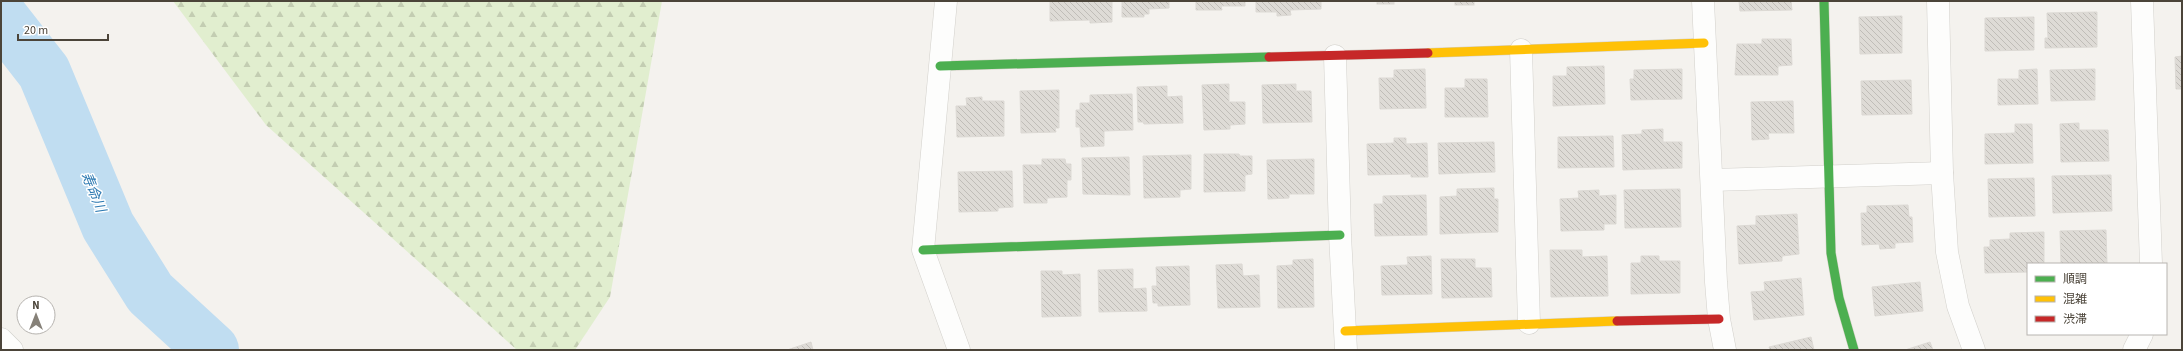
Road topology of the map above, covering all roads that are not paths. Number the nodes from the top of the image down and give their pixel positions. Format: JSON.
{"nodes":[{"id":1,"x":946,"y":1,"type":"edge"},
{"id":2,"x":1703,"y":1,"type":"edge"},
{"id":3,"x":1824,"y":1,"type":"edge"},
{"id":4,"x":1938,"y":1,"type":"edge"},
{"id":5,"x":2142,"y":1,"type":"edge"},
{"id":6,"x":1704,"y":42,"type":"junction"},
{"id":7,"x":1521,"y":50,"type":"junction"},
{"id":8,"x":1335,"y":56,"type":"junction"},
{"id":9,"x":940,"y":66,"type":"junction"},
{"id":10,"x":1942,"y":173,"type":"junction"},
{"id":11,"x":1830,"y":177,"type":"junction"},
{"id":12,"x":1712,"y":180,"type":"junction"},
{"id":13,"x":1340,"y":235,"type":"junction"},
{"id":14,"x":923,"y":250,"type":"junction"},
{"id":15,"x":2151,"y":263,"type":"edge"},
{"id":16,"x":1719,"y":319,"type":"junction"},
{"id":17,"x":1529,"y":323,"type":"junction"},
{"id":18,"x":2142,"y":335,"type":"edge"},
{"id":19,"x":1,"y":339,"type":"edge"},
{"id":20,"x":1346,"y":341,"type":"edge"},
{"id":21,"x":12,"y":350,"type":"edge"},
{"id":22,"x":959,"y":350,"type":"edge"},
{"id":23,"x":1726,"y":350,"type":"edge"},
{"id":24,"x":1854,"y":350,"type":"edge"},
{"id":25,"x":1974,"y":350,"type":"edge"},
{"id":26,"x":2134,"y":350,"type":"edge"}],
"edges":[{"from":1,"to":9,"type":"street"},
{"from":2,"to":6,"type":"street"},
{"from":3,"to":11,"type":"street"},
{"from":4,"to":10,"type":"street"},
{"from":5,"to":15,"type":"street"},
{"from":6,"to":7,"type":"street"},
{"from":6,"to":12,"type":"street"},
{"from":7,"to":8,"type":"street"},
{"from":7,"to":17,"type":"street"},
{"from":8,"to":9,"type":"street"},
{"from":8,"to":13,"type":"street"},
{"from":9,"to":14,"type":"street"},
{"from":10,"to":11,"type":"street"},
{"from":10,"to":25,"type":"street"},
{"from":11,"to":12,"type":"street"},
{"from":11,"to":24,"type":"street"},
{"from":12,"to":16,"type":"street"},
{"from":13,"to":14,"type":"street"},
{"from":13,"to":20,"type":"street"},
{"from":14,"to":22,"type":"street"},
{"from":16,"to":17,"type":"street"},
{"from":16,"to":23,"type":"street"},
{"from":17,"to":20,"type":"street"},
{"from":18,"to":26,"type":"street"},
{"from":19,"to":21,"type":"street"}]}
